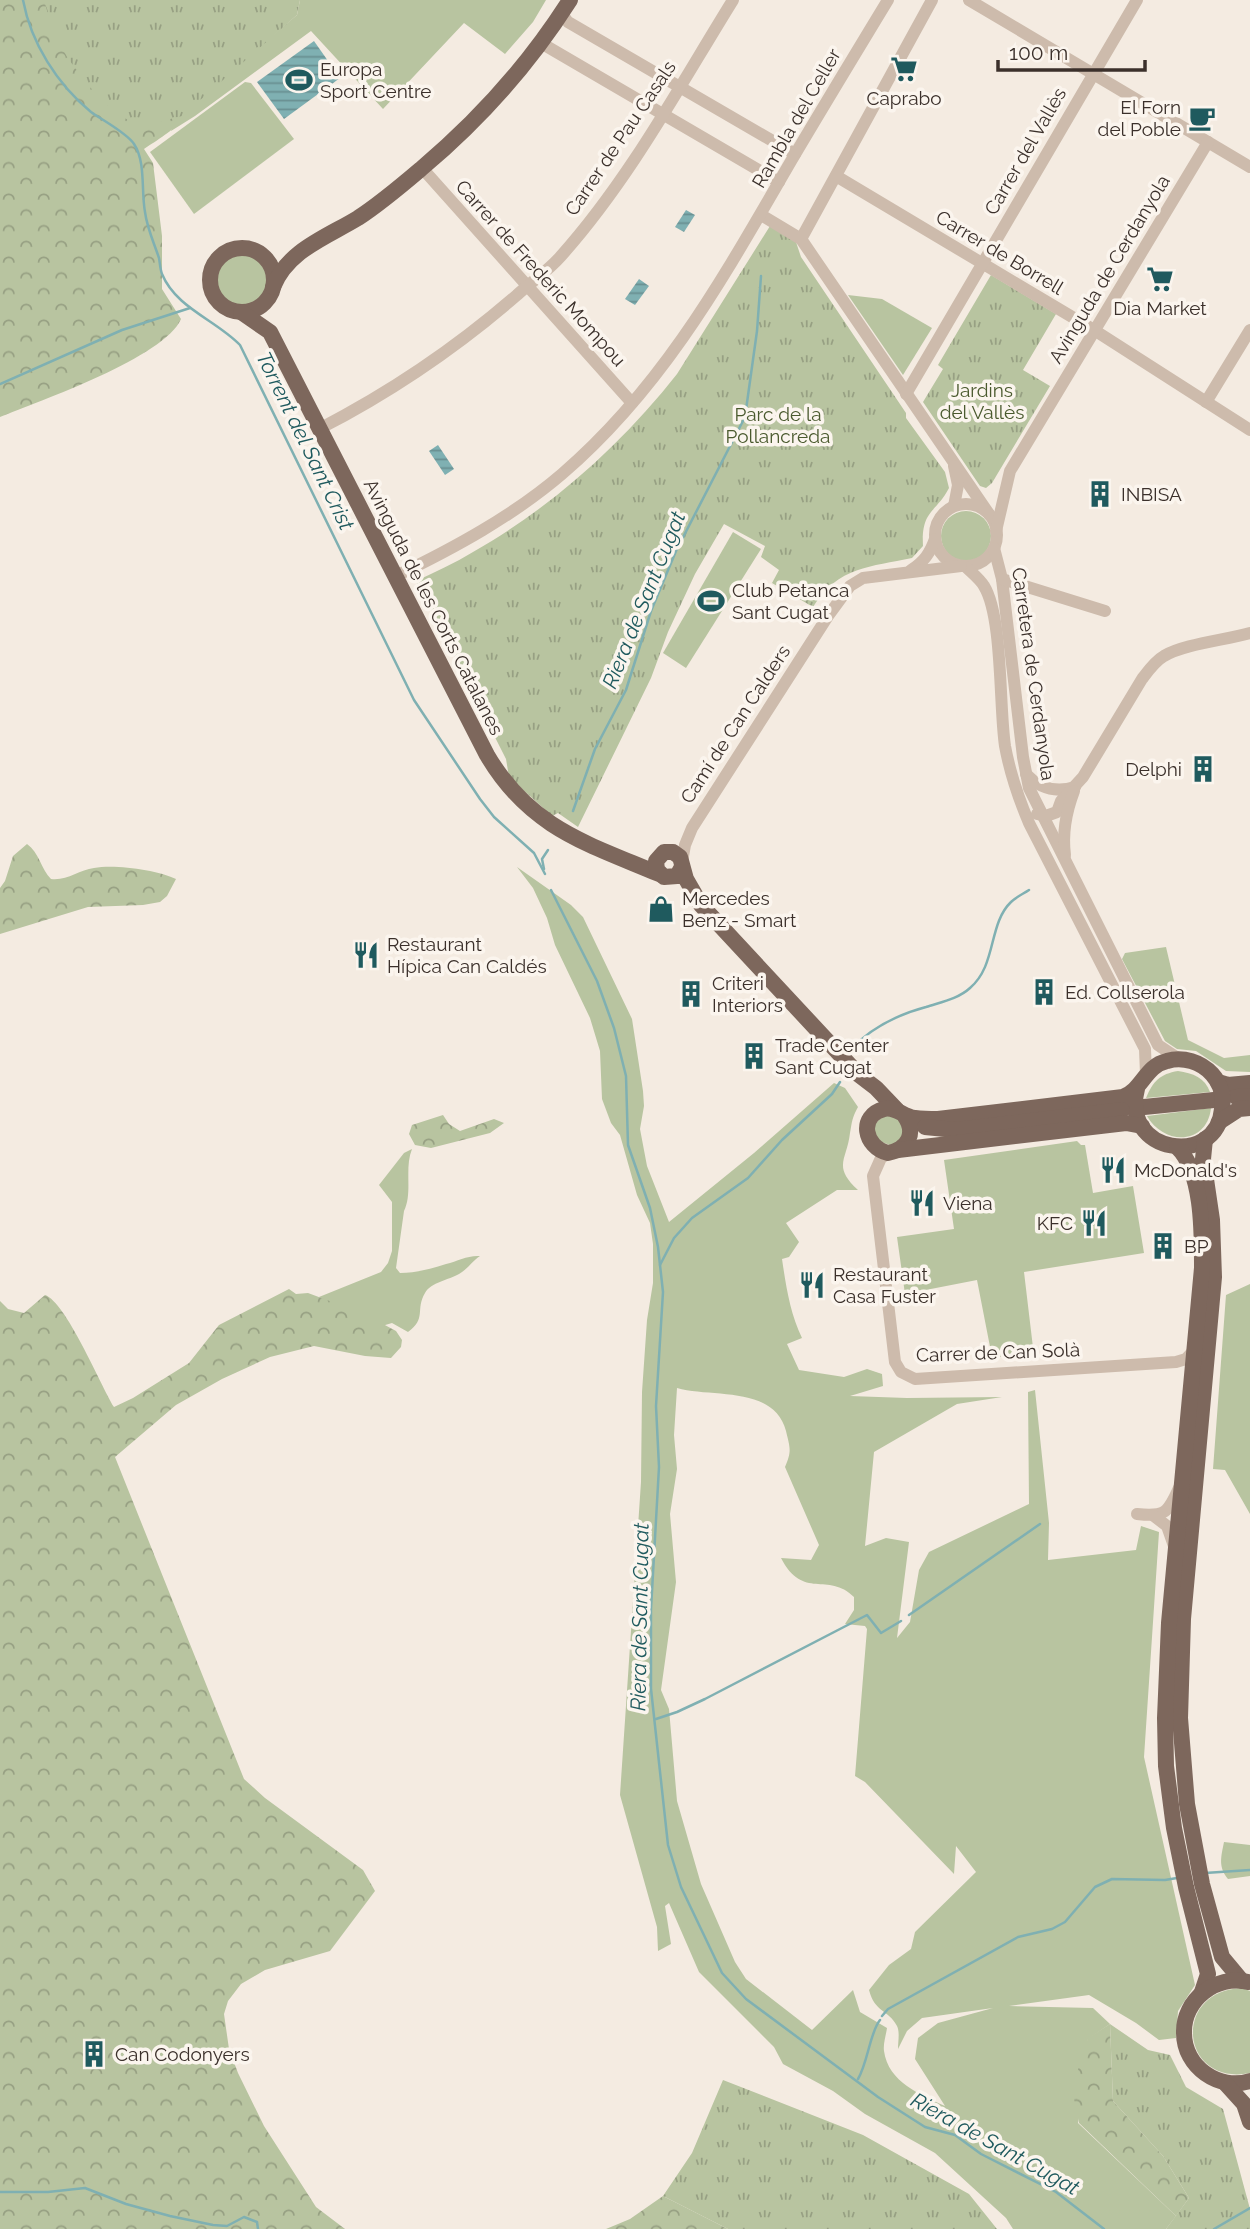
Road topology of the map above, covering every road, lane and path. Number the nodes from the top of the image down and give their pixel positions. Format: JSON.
{"nodes":[{"id":1,"x":733,"y":0,"type":"edge"},
{"id":2,"x":888,"y":0,"type":"edge"},
{"id":3,"x":969,"y":0,"type":"edge"},
{"id":4,"x":1137,"y":0,"type":"edge"},
{"id":5,"x":927,"y":2,"type":"edge"},
{"id":6,"x":566,"y":7,"type":"edge"},
{"id":7,"x":541,"y":43,"type":"junction"},
{"id":8,"x":1092,"y":74,"type":"junction"},
{"id":9,"x":680,"y":86,"type":"junction"},
{"id":10,"x":663,"y":115,"type":"junction"},
{"id":11,"x":1208,"y":142,"type":"junction"},
{"id":12,"x":795,"y":154,"type":"junction"},
{"id":13,"x":1250,"y":167,"type":"edge"},
{"id":14,"x":422,"y":168,"type":"junction"},
{"id":15,"x":836,"y":176,"type":"junction"},
{"id":16,"x":779,"y":182,"type":"junction"},
{"id":17,"x":761,"y":215,"type":"junction"},
{"id":18,"x":802,"y":239,"type":"junction"},
{"id":19,"x":297,"y":254,"type":"junction"},
{"id":20,"x":262,"y":256,"type":"junction"},
{"id":21,"x":982,"y":263,"type":"junction"},
{"id":22,"x":527,"y":286,"type":"junction"},
{"id":23,"x":271,"y":293,"type":"junction"},
{"id":24,"x":241,"y":312,"type":"junction"},
{"id":25,"x":1094,"y":330,"type":"junction"},
{"id":26,"x":1250,"y":330,"type":"edge"},
{"id":27,"x":270,"y":332,"type":"junction"},
{"id":28,"x":906,"y":394,"type":"junction"},
{"id":29,"x":1206,"y":402,"type":"junction"},
{"id":30,"x":632,"y":403,"type":"junction"},
{"id":31,"x":319,"y":429,"type":"junction"},
{"id":32,"x":1250,"y":430,"type":"edge"},
{"id":33,"x":953,"y":462,"type":"junction"},
{"id":34,"x":954,"y":506,"type":"junction"},
{"id":35,"x":989,"y":514,"type":"junction"},
{"id":36,"x":996,"y":531,"type":"junction"},
{"id":37,"x":935,"y":538,"type":"junction"},
{"id":38,"x":994,"y":548,"type":"junction"},
{"id":39,"x":963,"y":566,"type":"junction"},
{"id":40,"x":906,"y":573,"type":"junction"},
{"id":41,"x":396,"y":576,"type":"junction"},
{"id":42,"x":1002,"y":579,"type":"junction"},
{"id":43,"x":1105,"y":611,"type":"dead end"},
{"id":44,"x":1250,"y":633,"type":"edge"},
{"id":45,"x":1026,"y":774,"type":"junction"},
{"id":46,"x":1014,"y":784,"type":"junction"},
{"id":47,"x":1076,"y":787,"type":"junction"},
{"id":48,"x":1042,"y":816,"type":"junction"},
{"id":49,"x":692,"y":828,"type":"junction"},
{"id":50,"x":663,"y":853,"type":"junction"},
{"id":51,"x":614,"y":854,"type":"junction"},
{"id":52,"x":682,"y":864,"type":"junction"},
{"id":53,"x":1062,"y":871,"type":"junction"},
{"id":54,"x":662,"y":876,"type":"junction"},
{"id":55,"x":701,"y":905,"type":"junction"},
{"id":56,"x":1179,"y":1059,"type":"junction"},
{"id":57,"x":1146,"y":1074,"type":"junction"},
{"id":58,"x":862,"y":1078,"type":"junction"},
{"id":59,"x":1218,"y":1082,"type":"junction"},
{"id":60,"x":1250,"y":1083,"type":"edge"},
{"id":61,"x":1137,"y":1088,"type":"junction"},
{"id":62,"x":1214,"y":1100,"type":"dead end"},
{"id":63,"x":1144,"y":1107,"type":"dead end"},
{"id":64,"x":1250,"y":1108,"type":"edge"},
{"id":65,"x":1122,"y":1110,"type":"dead end"},
{"id":66,"x":903,"y":1116,"type":"junction"},
{"id":67,"x":872,"y":1117,"type":"junction"},
{"id":68,"x":1219,"y":1122,"type":"junction"},
{"id":69,"x":1142,"y":1126,"type":"junction"},
{"id":70,"x":956,"y":1130,"type":"junction"},
{"id":71,"x":1205,"y":1139,"type":"junction"},
{"id":72,"x":1177,"y":1147,"type":"junction"},
{"id":73,"x":897,"y":1149,"type":"junction"},
{"id":74,"x":1195,"y":1349,"type":"junction"},
{"id":75,"x":1182,"y":1482,"type":"junction"},
{"id":76,"x":1137,"y":1514,"type":"dead end"},
{"id":77,"x":1154,"y":1516,"type":"junction"},
{"id":78,"x":1176,"y":1553,"type":"junction"},
{"id":79,"x":1172,"y":1718,"type":"junction"},
{"id":80,"x":1211,"y":1949,"type":"junction"},
{"id":81,"x":1246,"y":1982,"type":"edge"},
{"id":82,"x":1202,"y":1992,"type":"junction"},
{"id":83,"x":1250,"y":2081,"type":"edge"},
{"id":84,"x":1225,"y":2083,"type":"junction"},
{"id":85,"x":1250,"y":2122,"type":"edge"}],
"edges":[{"from":1,"to":9,"type":"street","name":"Carrer de Pau Casals"},
{"from":2,"to":12,"type":"street","name":"Rambla del Celler"},
{"from":3,"to":8,"type":"street"},
{"from":4,"to":8,"type":"street","name":"Carrer del Vallès"},
{"from":5,"to":15,"type":"street"},
{"from":6,"to":7,"type":"main road"},
{"from":6,"to":9,"type":"street"},
{"from":7,"to":10,"type":"street"},
{"from":7,"to":14,"type":"main road"},
{"from":8,"to":11,"type":"street"},
{"from":8,"to":21,"type":"street","name":"Carrer del Vallès"},
{"from":9,"to":10,"type":"street","name":"Carrer de Pau Casals"},
{"from":9,"to":12,"type":"street"},
{"from":10,"to":16,"type":"street"},
{"from":10,"to":22,"type":"street","name":"Carrer de Pau Casals"},
{"from":11,"to":13,"type":"street"},
{"from":11,"to":25,"type":"street","name":"Avinguda de Cerdanyola"},
{"from":12,"to":16,"type":"street","name":"Rambla del Celler"},
{"from":14,"to":19,"type":"main road"},
{"from":14,"to":22,"type":"street","name":"Carrer de Frederic Mompou"},
{"from":15,"to":18,"type":"street"},
{"from":15,"to":21,"type":"street","name":"Carrer de Borrell"},
{"from":16,"to":17,"type":"street","name":"Rambla del Celler"},
{"from":17,"to":18,"type":"street","name":"Rambla del Celler"},
{"from":17,"to":30,"type":"street"},
{"from":18,"to":28,"type":"street","name":"Rambla del Celler"},
{"from":19,"to":20,"type":"main road"},
{"from":19,"to":23,"type":"main road"},
{"from":20,"to":23,"type":"main road"},
{"from":20,"to":24,"type":"main road"},
{"from":21,"to":25,"type":"street","name":"Carrer de Borrell"},
{"from":21,"to":28,"type":"street","name":"Carrer del Vallès"},
{"from":22,"to":30,"type":"street","name":"Carrer de Frederic Mompou"},
{"from":22,"to":31,"type":"street","name":"Carrer de Pau Casals"},
{"from":23,"to":24,"type":"main road"},
{"from":23,"to":27,"type":"main road","name":"Avinguda de les Corts Catalanes"},
{"from":24,"to":27,"type":"main road","name":"Avinguda de les Corts Catalanes"},
{"from":25,"to":29,"type":"street","name":"Carrer de Borrell"},
{"from":25,"to":36,"type":"street","name":"Avinguda de Cerdanyola"},
{"from":26,"to":29,"type":"street"},
{"from":27,"to":31,"type":"main road","name":"Avinguda de les Corts Catalanes"},
{"from":28,"to":33,"type":"street","name":"Rambla del Celler"},
{"from":29,"to":32,"type":"street","name":"Carrer de Borrell"},
{"from":30,"to":41,"type":"street"},
{"from":31,"to":41,"type":"main road","name":"Avinguda de les Corts Catalanes"},
{"from":33,"to":34,"type":"street","name":"Rambla del Celler"},
{"from":33,"to":35,"type":"street","name":"Rambla del Celler"},
{"from":34,"to":35,"type":"street"},
{"from":34,"to":37,"type":"street"},
{"from":35,"to":36,"type":"street"},
{"from":36,"to":38,"type":"street"},
{"from":37,"to":39,"type":"street"},
{"from":37,"to":40,"type":"street"},
{"from":38,"to":39,"type":"street"},
{"from":38,"to":42,"type":"street","name":"Carretera de Cerdanyola"},
{"from":39,"to":40,"type":"street","name":"Camí de Can Calders"},
{"from":39,"to":46,"type":"street","name":"Carretera de Cerdanyola"},
{"from":40,"to":49,"type":"street","name":"Camí de Can Calders"},
{"from":41,"to":51,"type":"main road","name":"Avinguda de les Corts Catalanes"},
{"from":42,"to":43,"type":"street"},
{"from":42,"to":45,"type":"street","name":"Carretera de Cerdanyola"},
{"from":44,"to":47,"type":"street"},
{"from":45,"to":47,"type":"street"},
{"from":45,"to":48,"type":"street","name":"Carretera de Cerdanyola"},
{"from":46,"to":48,"type":"street"},
{"from":46,"to":53,"type":"street","name":"Carretera de Cerdanyola"},
{"from":47,"to":48,"type":"street"},
{"from":47,"to":53,"type":"street"},
{"from":48,"to":53,"type":"street","name":"Carretera de Cerdanyola"},
{"from":49,"to":50,"type":"street","name":"Camí de Can Calders"},
{"from":49,"to":52,"type":"street","name":"Camí de Can Calders"},
{"from":50,"to":51,"type":"main road","name":"Avinguda de les Corts Catalanes"},
{"from":50,"to":52,"type":"main road"},
{"from":50,"to":54,"type":"main road"},
{"from":51,"to":54,"type":"main road","name":"Avinguda de les Corts Catalanes"},
{"from":52,"to":54,"type":"main road"},
{"from":52,"to":55,"type":"main road","name":"Avinguda de les Corts Catalanes"},
{"from":53,"to":56,"type":"street","name":"Carretera de Cerdanyola"},
{"from":53,"to":57,"type":"street","name":"Carretera de Cerdanyola"},
{"from":54,"to":55,"type":"main road","name":"Avinguda de les Corts Catalanes"},
{"from":55,"to":58,"type":"main road","name":"Avinguda de les Corts Catalanes"},
{"from":56,"to":57,"type":"main road"},
{"from":56,"to":59,"type":"main road"},
{"from":57,"to":61,"type":"main road"},
{"from":58,"to":66,"type":"main road","name":"Avinguda de les Corts Catalanes"},
{"from":58,"to":67,"type":"main road"},
{"from":59,"to":60,"type":"main road"},
{"from":59,"to":68,"type":"main road"},
{"from":61,"to":66,"type":"main road"},
{"from":61,"to":69,"type":"main road"},
{"from":62,"to":63,"type":"main road"},
{"from":64,"to":68,"type":"main road"},
{"from":65,"to":70,"type":"main road"},
{"from":66,"to":67,"type":"main road"},
{"from":66,"to":70,"type":"main road"},
{"from":66,"to":73,"type":"main road"},
{"from":67,"to":73,"type":"main road"},
{"from":68,"to":71,"type":"main road"},
{"from":69,"to":72,"type":"main road"},
{"from":69,"to":73,"type":"main road"},
{"from":70,"to":73,"type":"main road"},
{"from":71,"to":72,"type":"main road"},
{"from":71,"to":79,"type":"main road"},
{"from":72,"to":74,"type":"main road"},
{"from":73,"to":74,"type":"street","name":"Carrer de Can Solà"},
{"from":74,"to":75,"type":"main road"},
{"from":75,"to":77,"type":"street"},
{"from":75,"to":78,"type":"main road"},
{"from":76,"to":77,"type":"street"},
{"from":77,"to":78,"type":"street"},
{"from":78,"to":79,"type":"main road"},
{"from":79,"to":80,"type":"main road"},
{"from":80,"to":81,"type":"main road"},
{"from":80,"to":82,"type":"main road"},
{"from":81,"to":82,"type":"main road"},
{"from":82,"to":84,"type":"main road"},
{"from":83,"to":84,"type":"main road"},
{"from":84,"to":85,"type":"main road"}]}
